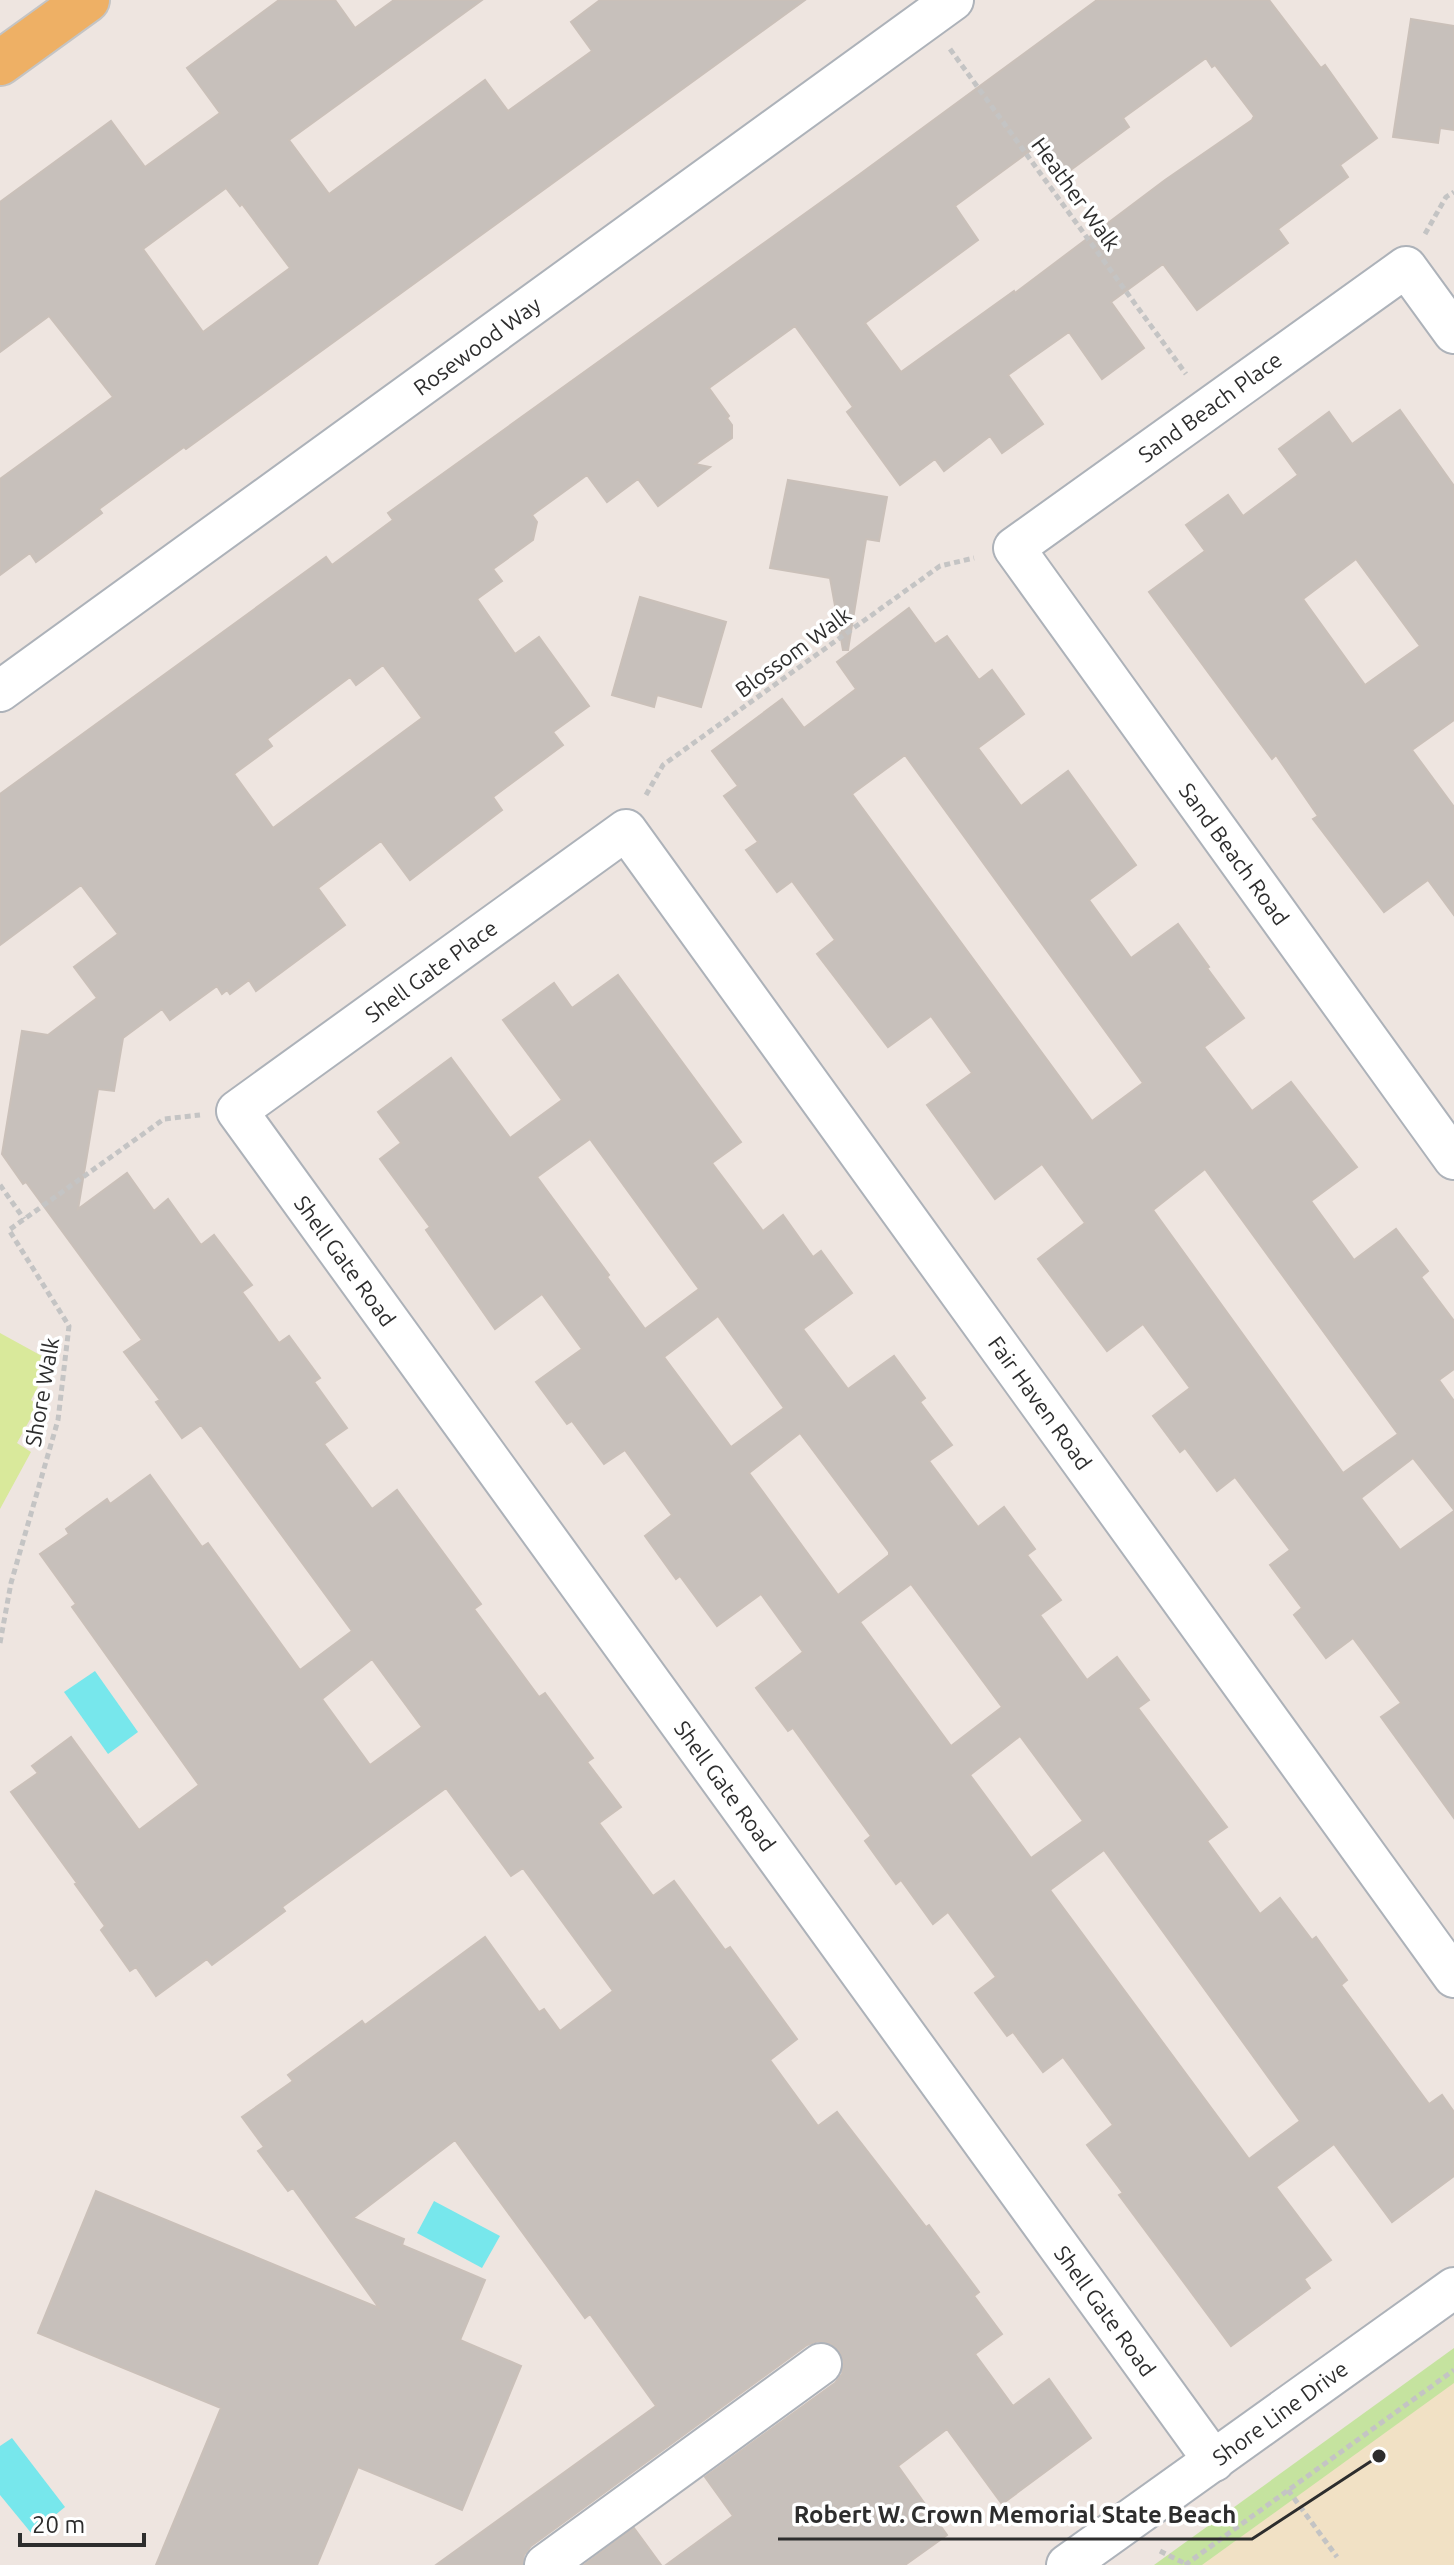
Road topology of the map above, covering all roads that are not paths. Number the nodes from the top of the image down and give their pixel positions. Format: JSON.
{"nodes":[{"id":1,"x":87,"y":0,"type":"edge"},
{"id":2,"x":940,"y":9,"type":"edge"},
{"id":3,"x":0,"y":63,"type":"edge"},
{"id":4,"x":1454,"y":333,"type":"edge"},
{"id":5,"x":1014,"y":548,"type":"joint"},
{"id":6,"x":0,"y":691,"type":"edge"},
{"id":7,"x":626,"y":830,"type":"joint"},
{"id":8,"x":237,"y":1111,"type":"joint"},
{"id":9,"x":1454,"y":1159,"type":"edge"},
{"id":10,"x":1454,"y":1977,"type":"edge"},
{"id":11,"x":1454,"y":2288,"type":"edge"},
{"id":12,"x":821,"y":2364,"type":"dead end"},
{"id":13,"x":1214,"y":2461,"type":"junction"},
{"id":14,"x":545,"y":2565,"type":"edge"},
{"id":15,"x":1067,"y":2565,"type":"edge"}],
"edges":[{"from":1,"to":3,"type":"main road"},
{"from":2,"to":6,"type":"street","name":"Rosewood Way"},
{"from":4,"to":5,"type":"street","name":"Sand Beach Place"},
{"from":5,"to":9,"type":"street","name":"Sand Beach Road"},
{"from":7,"to":8,"type":"street","name":"Shell Gate Place"},
{"from":7,"to":10,"type":"street","name":"Fair Haven Road"},
{"from":8,"to":13,"type":"street","name":"Shell Gate Road"},
{"from":11,"to":13,"type":"street","name":"Shore Line Drive"},
{"from":12,"to":14,"type":"street"},
{"from":13,"to":15,"type":"street","name":"Shore Line Drive"}]}
